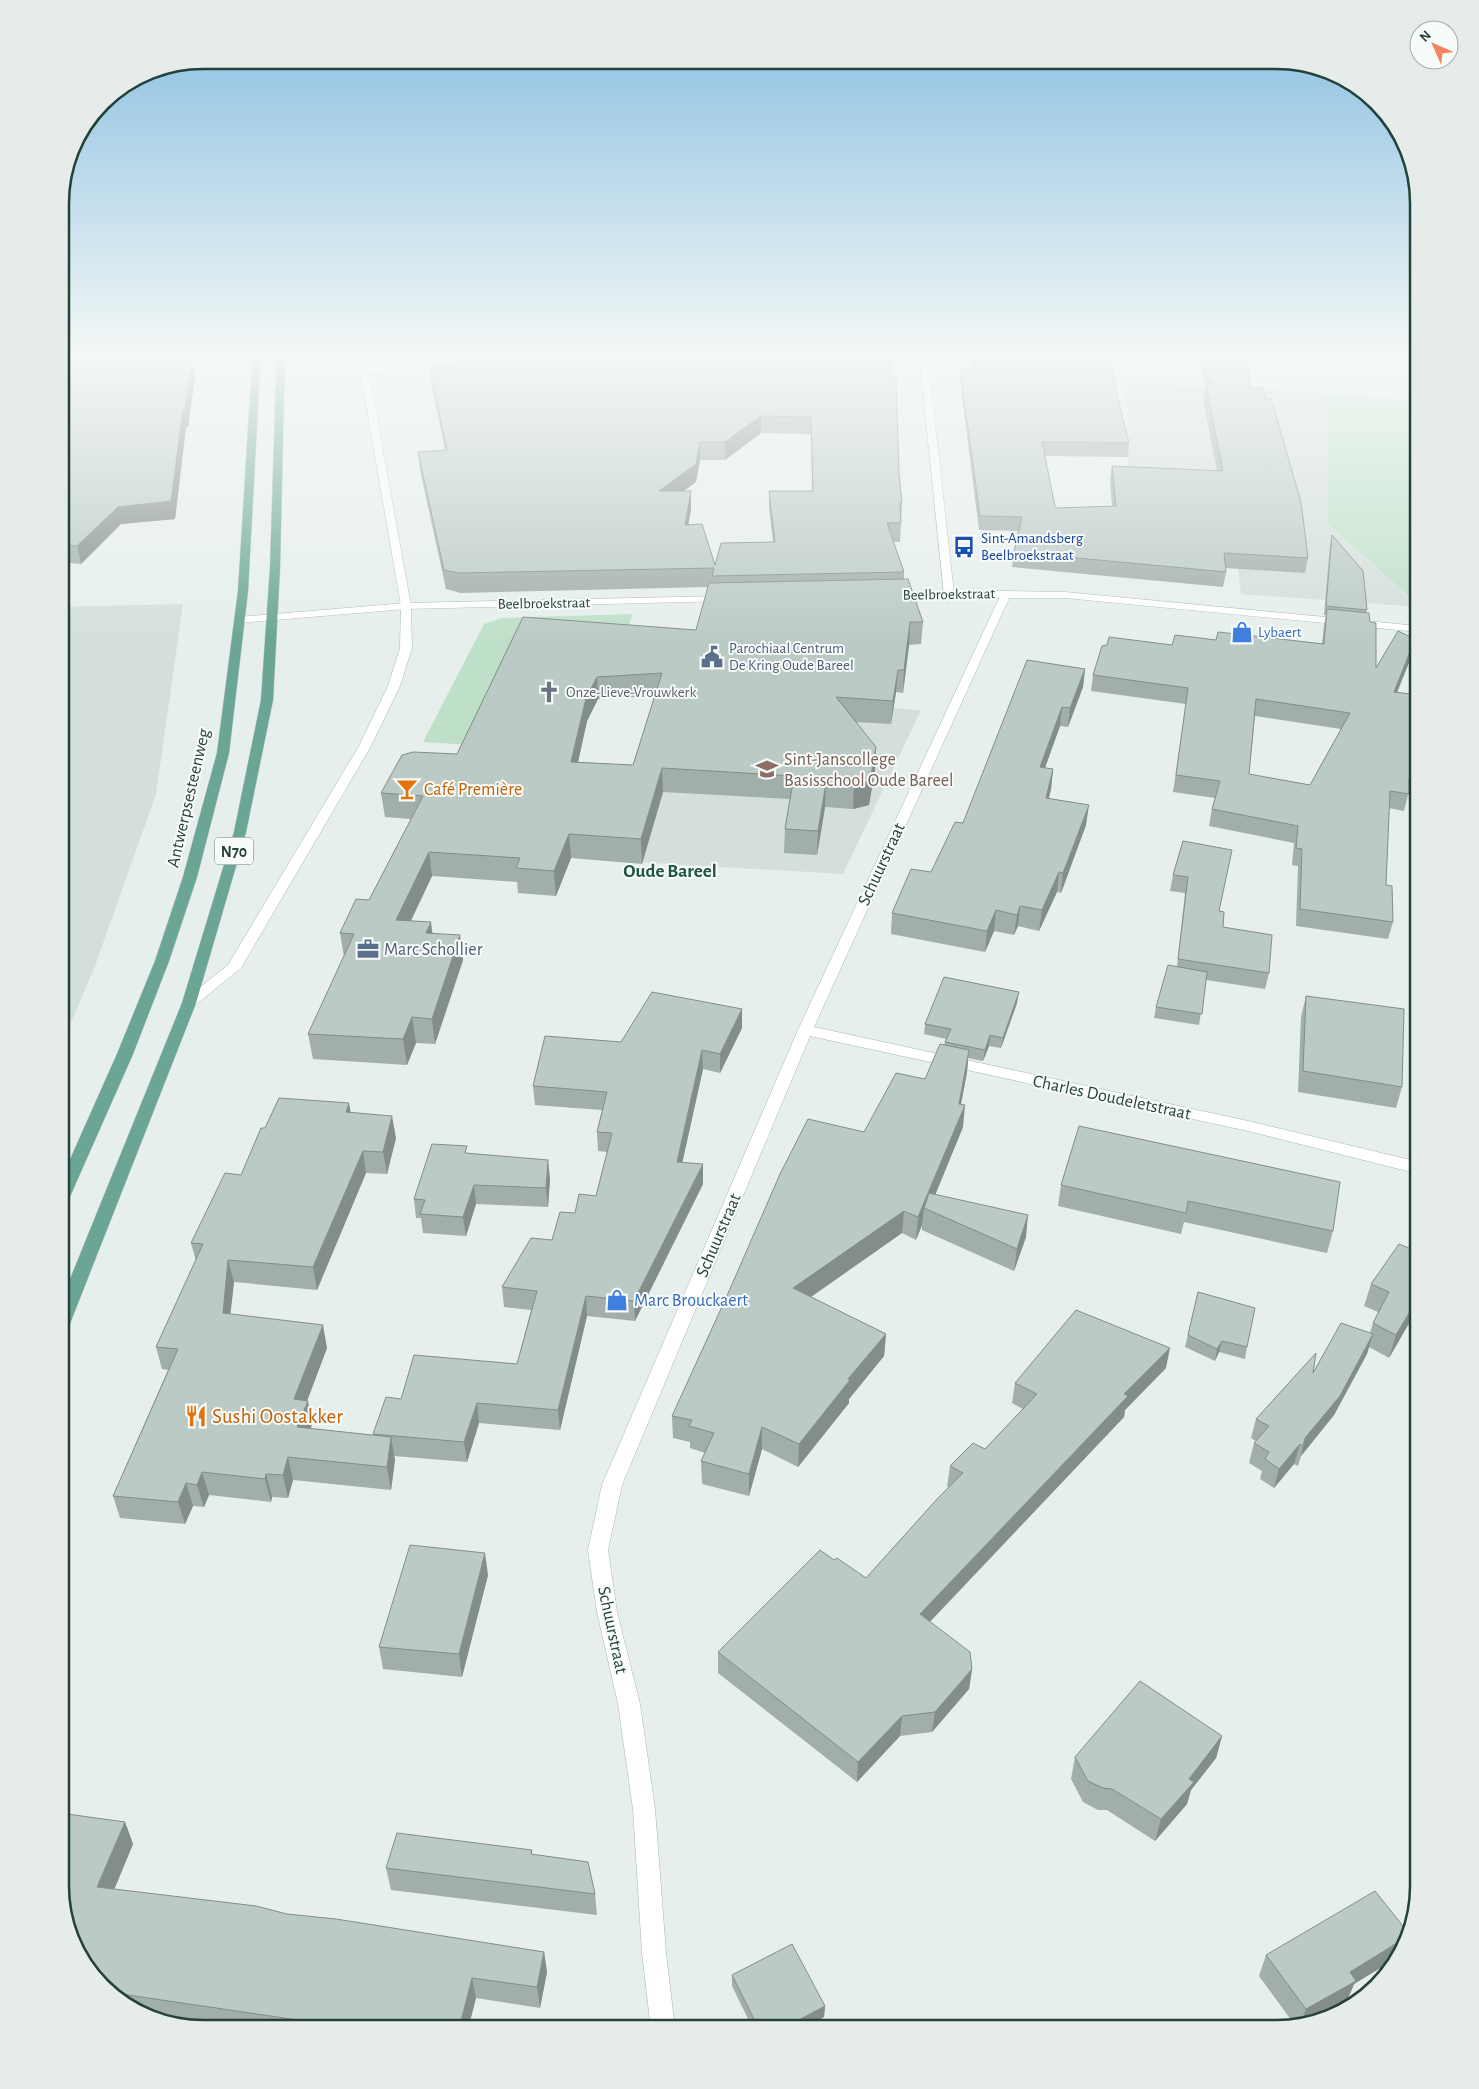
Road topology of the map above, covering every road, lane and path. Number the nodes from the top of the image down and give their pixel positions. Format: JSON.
{"nodes":[{"id":1,"x":251,"y":448,"type":"edge"},
{"id":2,"x":278,"y":448,"type":"edge"},
{"id":3,"x":379,"y":448,"type":"edge"},
{"id":4,"x":934,"y":448,"type":"edge"},
{"id":5,"x":949,"y":594,"type":"junction"},
{"id":6,"x":1006,"y":594,"type":"junction"},
{"id":7,"x":877,"y":595,"type":"edge"},
{"id":8,"x":731,"y":599,"type":"edge"},
{"id":9,"x":406,"y":606,"type":"junction"},
{"id":10,"x":272,"y":618,"type":"junction"},
{"id":11,"x":238,"y":620,"type":"junction"},
{"id":12,"x":1410,"y":628,"type":"edge"},
{"id":13,"x":189,"y":1003,"type":"junction"},
{"id":14,"x":805,"y":1030,"type":"junction"},
{"id":15,"x":1410,"y":1166,"type":"edge"},
{"id":16,"x":69,"y":1180,"type":"edge"},
{"id":17,"x":69,"y":1303,"type":"edge"},
{"id":18,"x":662,"y":2020,"type":"edge"}],
"edges":[{"from":1,"to":11,"type":"main road","name":"Antwerpsesteenweg","number":"N70"},
{"from":2,"to":10,"type":"main road","number":"N70"},
{"from":3,"to":9,"type":"street"},
{"from":4,"to":5,"type":"street"},
{"from":5,"to":6,"type":"street","name":"Beelbroekstraat"},
{"from":5,"to":7,"type":"street","name":"Beelbroekstraat"},
{"from":6,"to":12,"type":"street","name":"Beelbroekstraat"},
{"from":6,"to":14,"type":"street","name":"Schuurstraat"},
{"from":8,"to":9,"type":"street","name":"Beelbroekstraat"},
{"from":9,"to":10,"type":"street","name":"Beelbroekstraat"},
{"from":9,"to":13,"type":"street"},
{"from":10,"to":11,"type":"street","name":"Beelbroekstraat"},
{"from":10,"to":13,"type":"main road","number":"N70"},
{"from":11,"to":16,"type":"main road","name":"Antwerpsesteenweg","number":"N70"},
{"from":13,"to":17,"type":"main road","number":"N70"},
{"from":14,"to":15,"type":"street","name":"Charles Doudeletstraat"},
{"from":14,"to":18,"type":"street","name":"Schuurstraat"}]}
